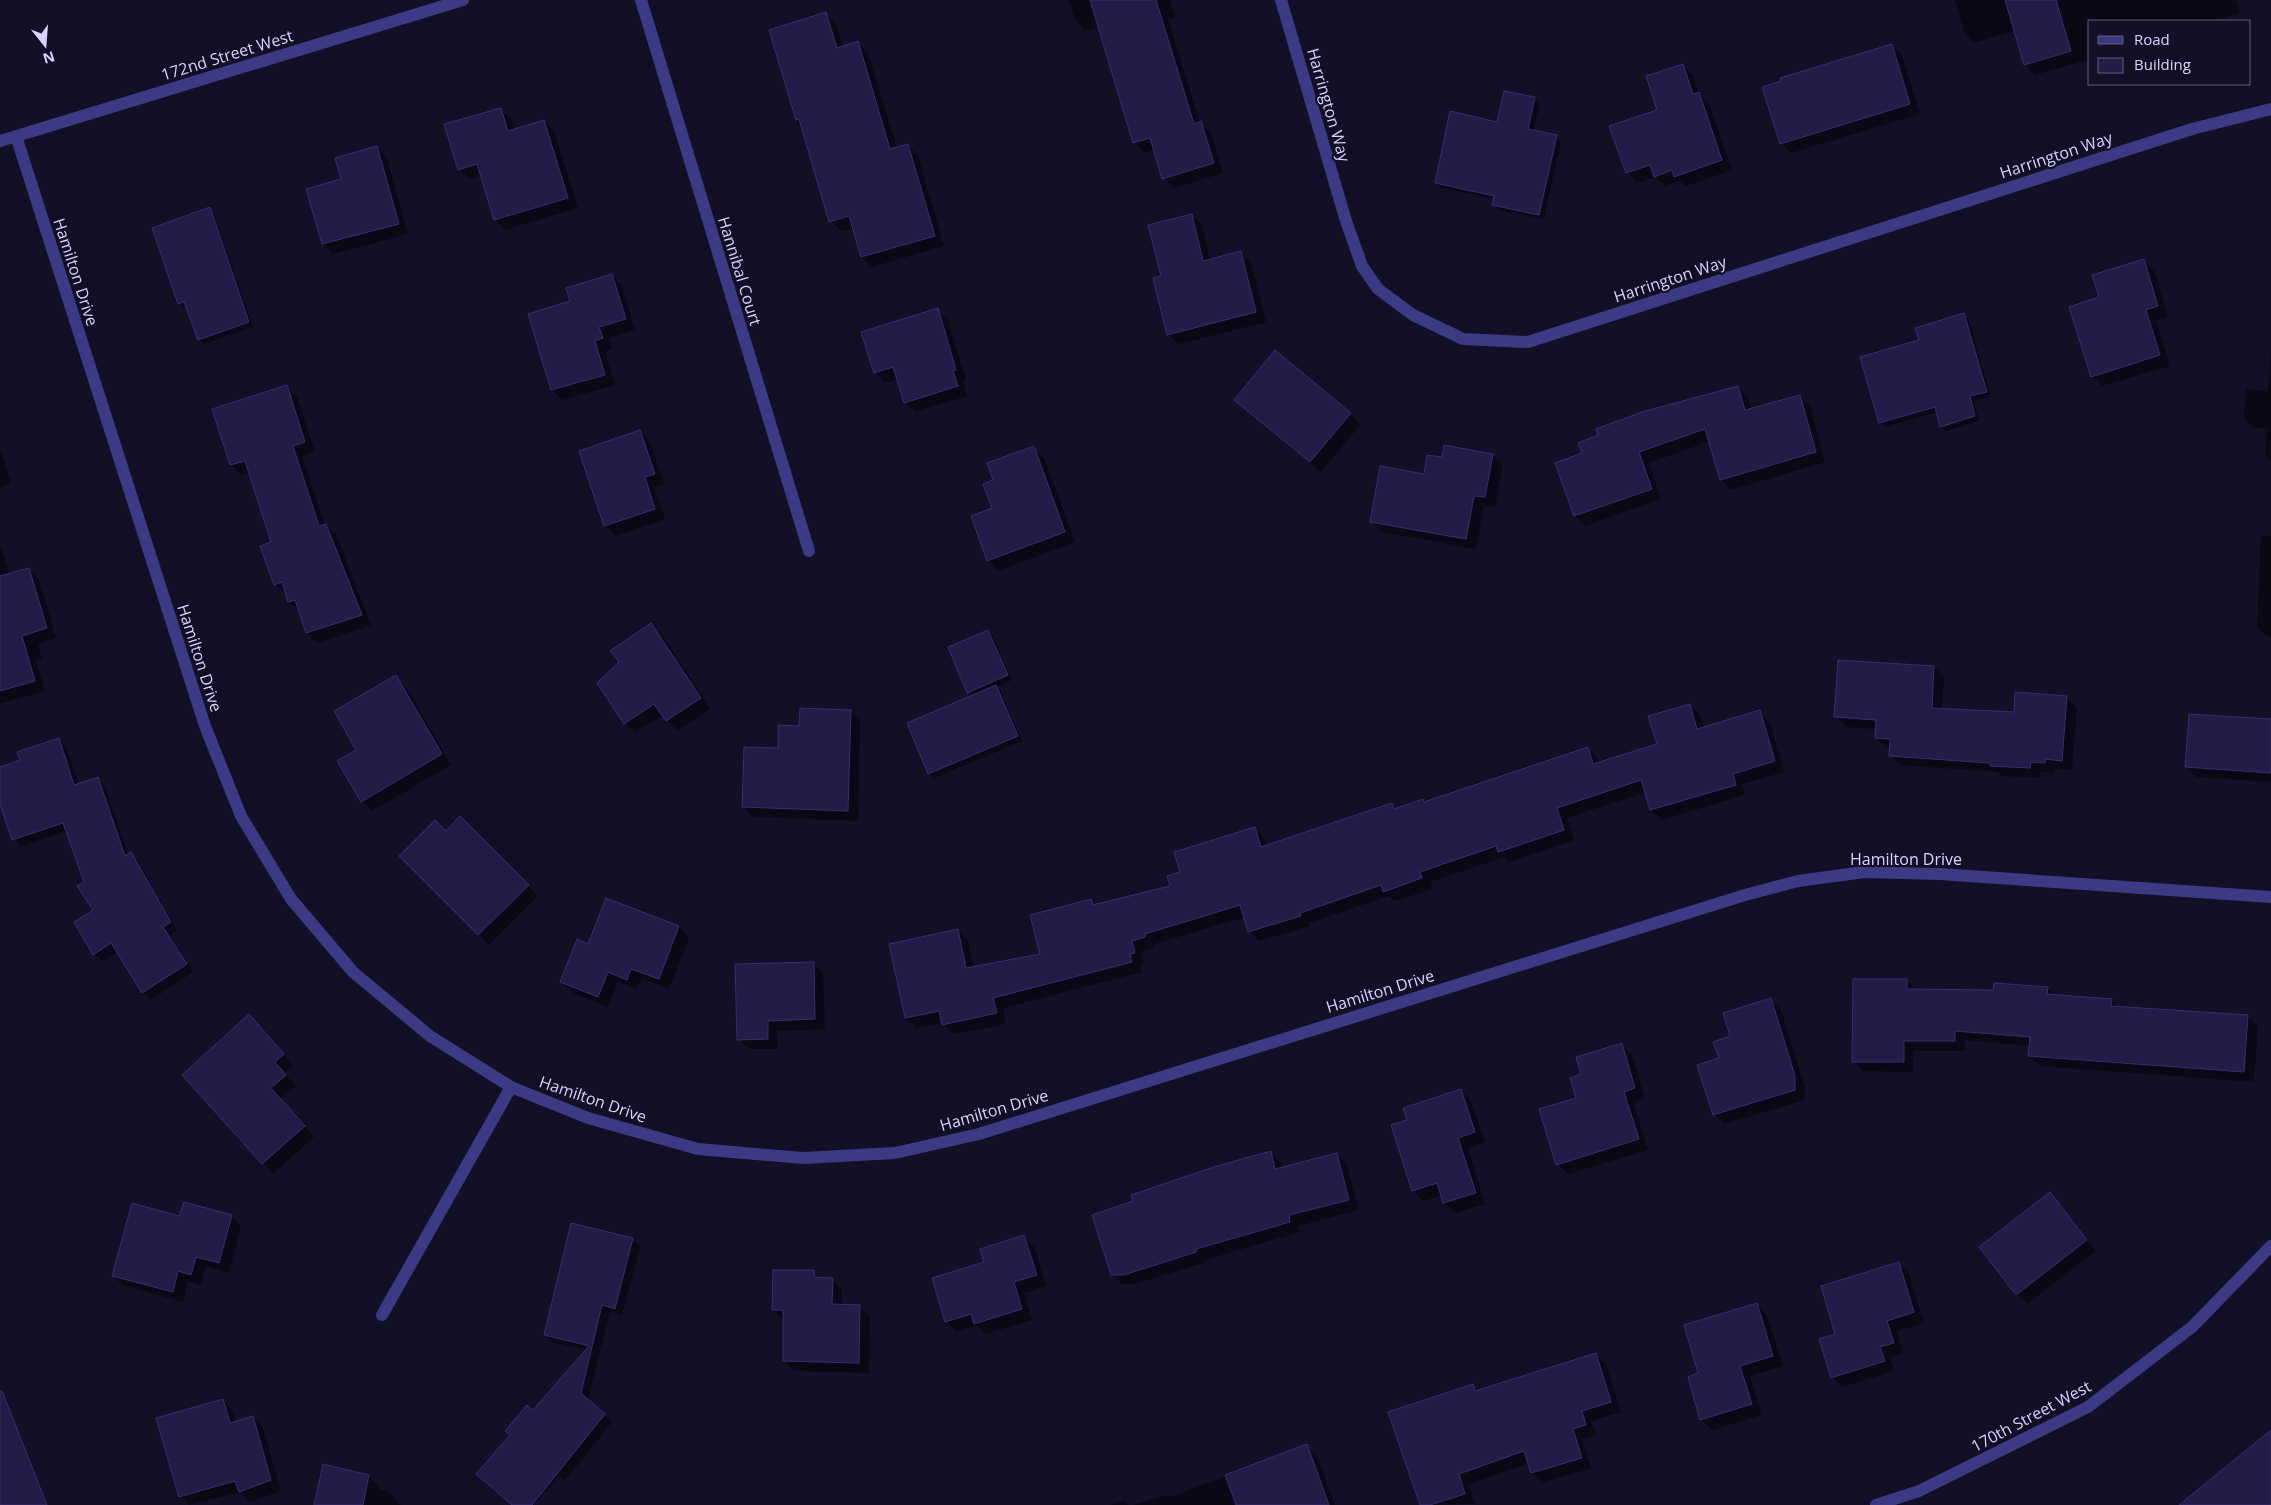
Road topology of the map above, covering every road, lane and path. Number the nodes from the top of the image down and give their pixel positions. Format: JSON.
{"nodes":[{"id":1,"x":463,"y":0,"type":"edge"},
{"id":2,"x":641,"y":0,"type":"edge"},
{"id":3,"x":1280,"y":0,"type":"edge"},
{"id":4,"x":2271,"y":108,"type":"edge"},
{"id":5,"x":16,"y":136,"type":"junction"},
{"id":6,"x":0,"y":141,"type":"edge"},
{"id":7,"x":809,"y":551,"type":"dead end"},
{"id":8,"x":2271,"y":897,"type":"edge"},
{"id":9,"x":512,"y":1087,"type":"junction"},
{"id":10,"x":2271,"y":1246,"type":"edge"},
{"id":11,"x":382,"y":1315,"type":"dead end"},
{"id":12,"x":1876,"y":1505,"type":"edge"}],
"edges":[{"from":1,"to":5,"type":"street","name":"172nd Street West"},
{"from":2,"to":7,"type":"street","name":"Hannibal Court"},
{"from":3,"to":4,"type":"street","name":"Harrington Way"},
{"from":5,"to":6,"type":"street","name":"172nd Street West"},
{"from":5,"to":9,"type":"street","name":"Hamilton Drive"},
{"from":8,"to":9,"type":"street","name":"Hamilton Drive"},
{"from":9,"to":11,"type":"street"},
{"from":10,"to":12,"type":"street","name":"170th Street West"}]}
